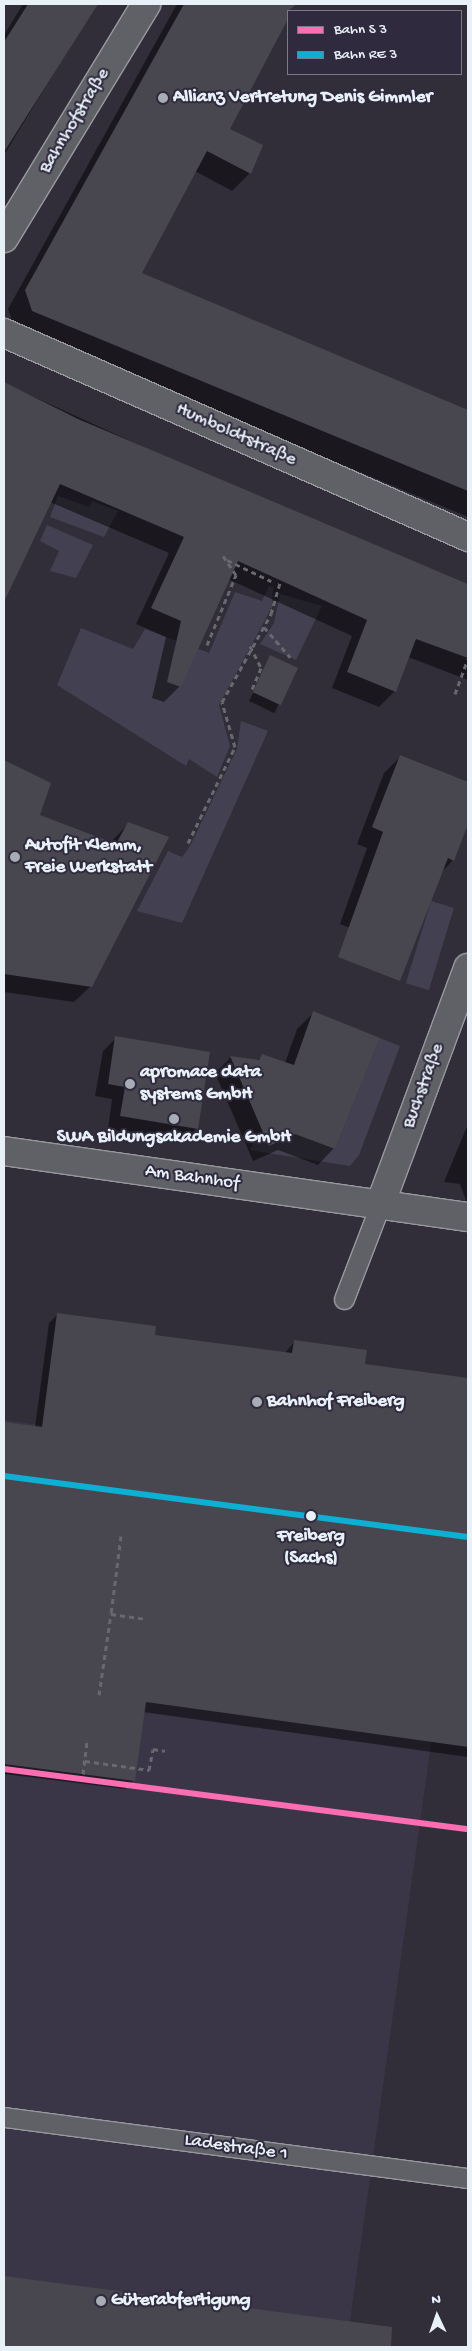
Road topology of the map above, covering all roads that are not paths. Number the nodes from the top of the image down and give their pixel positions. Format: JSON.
{"nodes":[{"id":1,"x":146,"y":4,"type":"edge"},
{"id":2,"x":4,"y":238,"type":"edge"},
{"id":3,"x":4,"y":333,"type":"edge"},
{"id":4,"x":468,"y":537,"type":"edge"},
{"id":5,"x":468,"y":968,"type":"edge"},
{"id":6,"x":4,"y":1151,"type":"edge"},
{"id":7,"x":380,"y":1205,"type":"junction"},
{"id":8,"x":468,"y":1218,"type":"edge"},
{"id":9,"x":344,"y":1299,"type":"dead end"},
{"id":10,"x":4,"y":2117,"type":"edge"},
{"id":11,"x":468,"y":2178,"type":"edge"}],
"edges":[{"from":1,"to":2,"type":"street","name":"Bahnhofstraße"},
{"from":3,"to":4,"type":"street","name":"Humboldtstraße"},
{"from":5,"to":7,"type":"street","name":"Buchstraße"},
{"from":6,"to":7,"type":"street","name":"Am Bahnhof"},
{"from":7,"to":8,"type":"street","name":"Am Bahnhof"},
{"from":7,"to":9,"type":"lane"},
{"from":10,"to":11,"type":"lane","name":"Ladestraße 1"}]}
